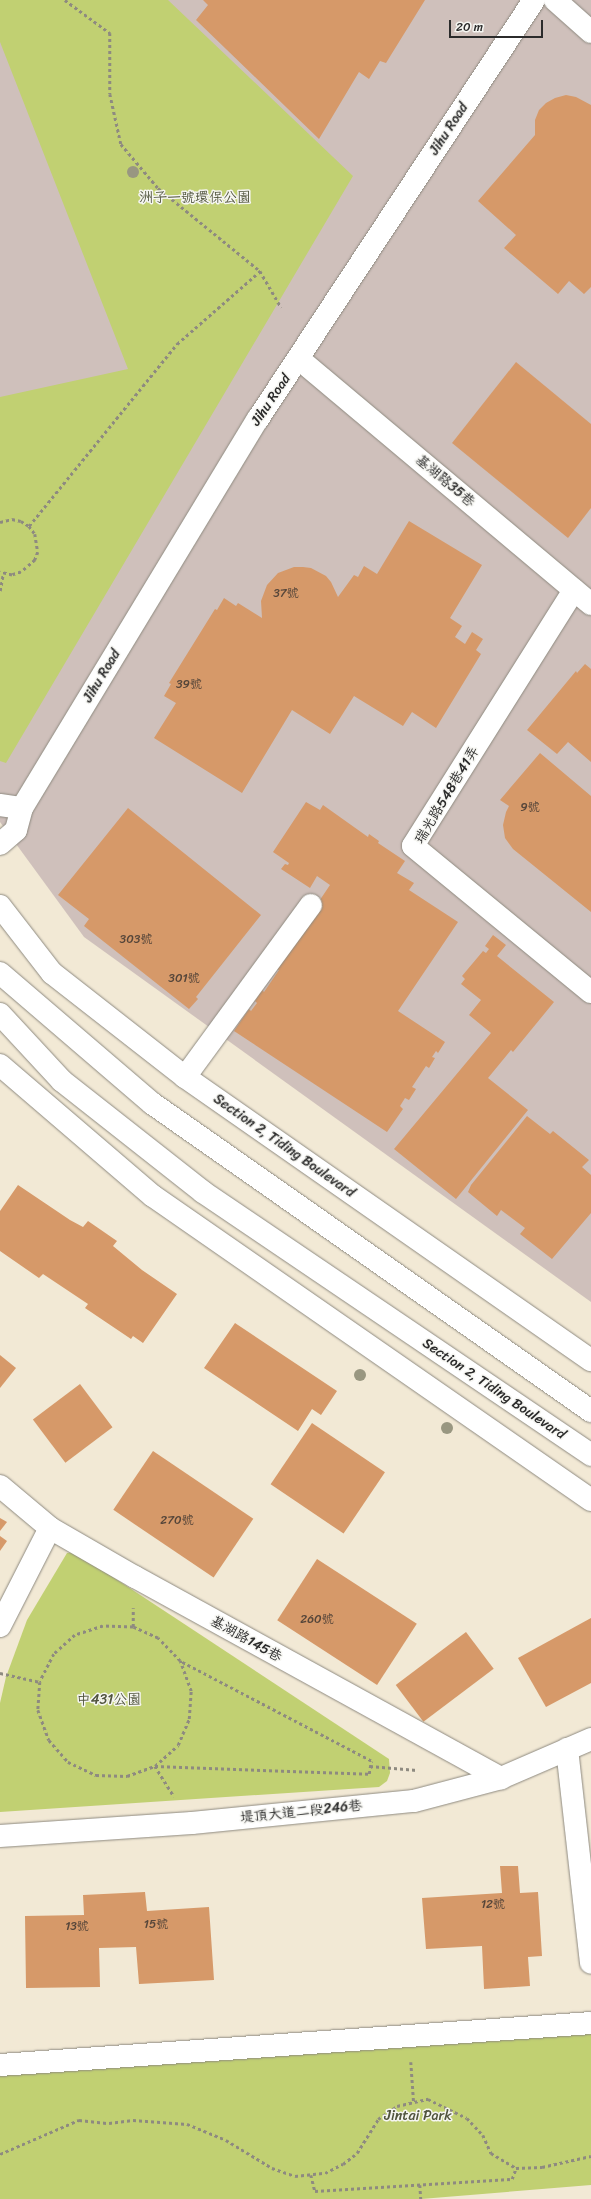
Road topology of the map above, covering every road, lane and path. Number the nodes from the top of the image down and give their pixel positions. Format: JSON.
{"nodes":[{"id":1,"x":65,"y":0,"type":"edge"},
{"id":2,"x":534,"y":0,"type":"edge"},
{"id":3,"x":555,"y":0,"type":"edge"},
{"id":4,"x":591,"y":32,"type":"edge"},
{"id":5,"x":260,"y":271,"type":"junction"},
{"id":6,"x":281,"y":307,"type":"dead end"},
{"id":7,"x":299,"y":359,"type":"junction"},
{"id":8,"x":0,"y":522,"type":"edge"},
{"id":9,"x":29,"y":526,"type":"junction"},
{"id":10,"x":2,"y":573,"type":"edge"},
{"id":11,"x":574,"y":590,"type":"junction"},
{"id":12,"x":0,"y":591,"type":"edge"},
{"id":13,"x":591,"y":604,"type":"edge"},
{"id":14,"x":0,"y":805,"type":"edge"},
{"id":15,"x":22,"y":808,"type":"junction"},
{"id":16,"x":0,"y":844,"type":"edge"},
{"id":17,"x":311,"y":905,"type":"dead end"},
{"id":18,"x":0,"y":906,"type":"edge"},
{"id":19,"x":0,"y":973,"type":"edge"},
{"id":20,"x":591,"y":992,"type":"edge"},
{"id":21,"x":0,"y":1014,"type":"edge"},
{"id":22,"x":0,"y":1065,"type":"edge"},
{"id":23,"x":185,"y":1077,"type":"junction"},
{"id":24,"x":591,"y":1360,"type":"edge"},
{"id":25,"x":591,"y":1411,"type":"edge"},
{"id":26,"x":591,"y":1455,"type":"edge"},
{"id":27,"x":0,"y":1486,"type":"edge"},
{"id":28,"x":591,"y":1500,"type":"edge"},
{"id":29,"x":50,"y":1528,"type":"junction"},
{"id":30,"x":0,"y":1626,"type":"edge"},
{"id":31,"x":180,"y":1661,"type":"junction"},
{"id":32,"x":0,"y":1673,"type":"edge"},
{"id":33,"x":40,"y":1682,"type":"junction"},
{"id":34,"x":591,"y":1739,"type":"edge"},
{"id":35,"x":567,"y":1749,"type":"junction"},
{"id":36,"x":155,"y":1766,"type":"junction"},
{"id":37,"x":501,"y":1778,"type":"junction"},
{"id":38,"x":192,"y":1823,"type":"junction"},
{"id":39,"x":0,"y":1836,"type":"edge"},
{"id":40,"x":591,"y":1964,"type":"edge"},
{"id":41,"x":591,"y":2023,"type":"edge"},
{"id":42,"x":406,"y":2036,"type":"junction"},
{"id":43,"x":0,"y":2065,"type":"edge"},
{"id":44,"x":414,"y":2101,"type":"junction"},
{"id":45,"x":0,"y":2154,"type":"edge"},
{"id":46,"x":591,"y":2156,"type":"edge"},
{"id":47,"x":516,"y":2168,"type":"junction"},
{"id":48,"x":310,"y":2175,"type":"junction"},
{"id":49,"x":420,"y":2185,"type":"junction"},
{"id":50,"x":421,"y":2199,"type":"edge"}],
"edges":[{"from":1,"to":5,"type":"path"},
{"from":2,"to":7,"type":"main road","name":"Jihu Road"},
{"from":3,"to":4,"type":"main road"},
{"from":5,"to":6,"type":"path"},
{"from":5,"to":9,"type":"path"},
{"from":7,"to":11,"type":"main road","name":"基湖路35巷"},
{"from":7,"to":15,"type":"main road","name":"Jihu Road"},
{"from":8,"to":9,"type":"path"},
{"from":9,"to":10,"type":"path"},
{"from":10,"to":12,"type":"path"},
{"from":11,"to":13,"type":"main road","name":"基湖路35巷"},
{"from":11,"to":20,"type":"main road","name":"瑞光路548巷41弄"},
{"from":14,"to":15,"type":"main road"},
{"from":15,"to":16,"type":"main road","name":"Jihu Road"},
{"from":17,"to":23,"type":"main road"},
{"from":18,"to":23,"type":"main road","name":"Section 2, Tiding Boulevard"},
{"from":19,"to":25,"type":"main road"},
{"from":21,"to":26,"type":"main road","name":"Section 2, Tiding Boulevard"},
{"from":22,"to":28,"type":"main road"},
{"from":23,"to":24,"type":"main road","name":"Section 2, Tiding Boulevard"},
{"from":27,"to":29,"type":"main road","name":"基湖路145巷"},
{"from":29,"to":30,"type":"main road"},
{"from":29,"to":37,"type":"main road","name":"基湖路145巷"},
{"from":31,"to":33,"type":"path"},
{"from":31,"to":36,"type":"path"},
{"from":31,"to":36,"type":"path"},
{"from":32,"to":33,"type":"path"},
{"from":33,"to":36,"type":"path"},
{"from":34,"to":35,"type":"main road","name":"堤頂大道二段246巷"},
{"from":35,"to":37,"type":"main road","name":"堤頂大道二段246巷"},
{"from":35,"to":40,"type":"main road"},
{"from":36,"to":38,"type":"path"},
{"from":37,"to":38,"type":"main road","name":"堤頂大道二段246巷"},
{"from":38,"to":39,"type":"main road","name":"堤頂大道二段246巷"},
{"from":41,"to":42,"type":"main road"},
{"from":42,"to":43,"type":"main road"},
{"from":42,"to":44,"type":"path"},
{"from":44,"to":47,"type":"path"},
{"from":44,"to":48,"type":"path"},
{"from":45,"to":48,"type":"path"},
{"from":46,"to":47,"type":"path"},
{"from":47,"to":49,"type":"path"},
{"from":48,"to":49,"type":"path"},
{"from":49,"to":50,"type":"path"}]}
